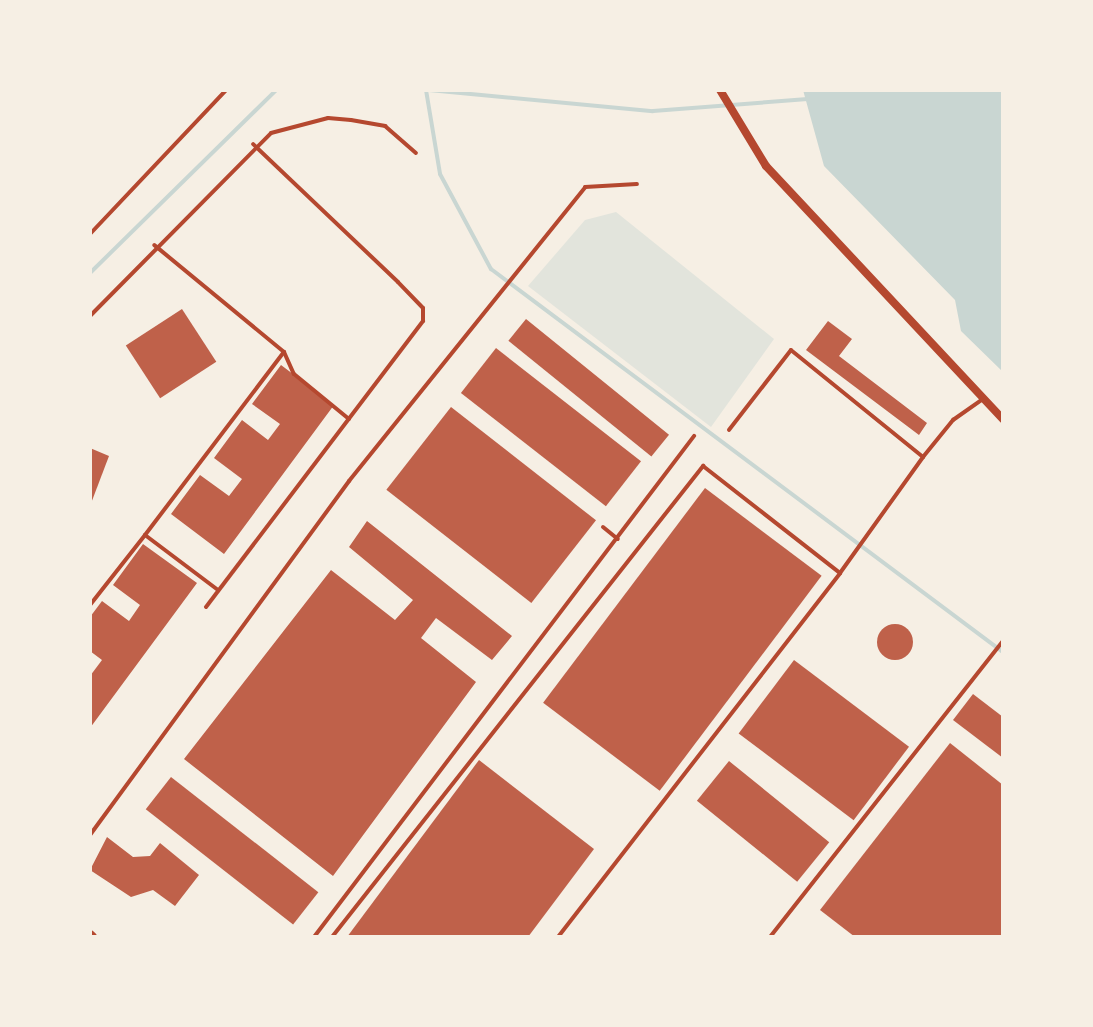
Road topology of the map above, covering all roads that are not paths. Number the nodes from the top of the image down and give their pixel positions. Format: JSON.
{"nodes":[{"id":1,"x":226,"y":90,"type":"edge"},
{"id":2,"x":720,"y":90,"type":"edge"},
{"id":3,"x":252,"y":144,"type":"junction"},
{"id":4,"x":416,"y":153,"type":"dead end"},
{"id":5,"x":638,"y":184,"type":"dead end"},
{"id":6,"x":90,"y":234,"type":"edge"},
{"id":7,"x":154,"y":245,"type":"junction"},
{"id":8,"x":90,"y":316,"type":"edge"},
{"id":9,"x":284,"y":352,"type":"junction"},
{"id":10,"x":984,"y":398,"type":"junction"},
{"id":11,"x":1003,"y":418,"type":"edge"},
{"id":12,"x":351,"y":421,"type":"junction"},
{"id":13,"x":729,"y":430,"type":"dead end"},
{"id":14,"x":694,"y":436,"type":"dead end"},
{"id":15,"x":923,"y":457,"type":"junction"},
{"id":16,"x":603,"y":528,"type":"dead end"},
{"id":17,"x":145,"y":535,"type":"junction"},
{"id":18,"x":618,"y":539,"type":"junction"},
{"id":19,"x":840,"y":573,"type":"junction"},
{"id":20,"x":219,"y":590,"type":"junction"},
{"id":21,"x":90,"y":605,"type":"edge"},
{"id":22,"x":206,"y":608,"type":"dead end"},
{"id":23,"x":1002,"y":642,"type":"edge"},
{"id":24,"x":90,"y":835,"type":"edge"},
{"id":25,"x":314,"y":937,"type":"edge"},
{"id":26,"x":332,"y":937,"type":"edge"},
{"id":27,"x":558,"y":937,"type":"edge"},
{"id":28,"x":770,"y":937,"type":"edge"}],
"edges":[{"from":1,"to":6,"type":"lane"},
{"from":2,"to":10,"type":"street"},
{"from":3,"to":4,"type":"lane"},
{"from":3,"to":7,"type":"lane"},
{"from":3,"to":12,"type":"lane"},
{"from":5,"to":24,"type":"lane"},
{"from":7,"to":8,"type":"lane"},
{"from":7,"to":9,"type":"lane"},
{"from":9,"to":12,"type":"lane"},
{"from":9,"to":17,"type":"lane"},
{"from":10,"to":11,"type":"street"},
{"from":10,"to":15,"type":"lane"},
{"from":12,"to":20,"type":"lane"},
{"from":13,"to":15,"type":"lane"},
{"from":14,"to":18,"type":"lane"},
{"from":15,"to":19,"type":"lane"},
{"from":16,"to":18,"type":"lane"},
{"from":17,"to":20,"type":"lane"},
{"from":17,"to":21,"type":"lane"},
{"from":18,"to":25,"type":"lane"},
{"from":19,"to":26,"type":"lane"},
{"from":19,"to":27,"type":"lane"},
{"from":20,"to":22,"type":"lane"},
{"from":23,"to":28,"type":"lane"}]}
